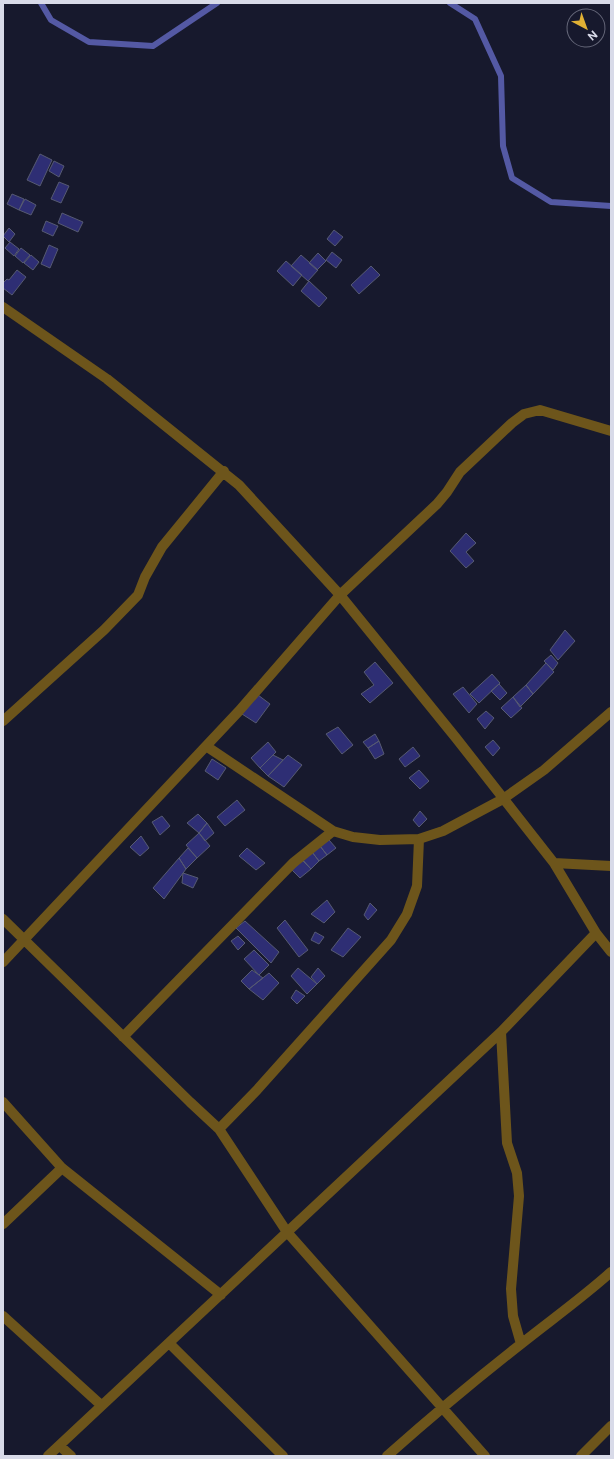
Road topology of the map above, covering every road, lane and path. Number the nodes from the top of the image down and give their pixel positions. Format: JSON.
{"nodes":[{"id":1,"x":3,"y":307,"type":"edge"},
{"id":2,"x":611,"y":431,"type":"edge"},
{"id":3,"x":224,"y":472,"type":"junction"},
{"id":4,"x":340,"y":595,"type":"junction"},
{"id":5,"x":611,"y":712,"type":"edge"},
{"id":6,"x":3,"y":721,"type":"edge"},
{"id":7,"x":206,"y":746,"type":"junction"},
{"id":8,"x":503,"y":799,"type":"junction"},
{"id":9,"x":333,"y":830,"type":"junction"},
{"id":10,"x":419,"y":840,"type":"junction"},
{"id":11,"x":554,"y":862,"type":"junction"},
{"id":12,"x":611,"y":866,"type":"edge"},
{"id":13,"x":3,"y":919,"type":"edge"},
{"id":14,"x":596,"y":933,"type":"junction"},
{"id":15,"x":24,"y":940,"type":"junction"},
{"id":16,"x":611,"y":952,"type":"edge"},
{"id":17,"x":3,"y":962,"type":"edge"},
{"id":18,"x":501,"y":1032,"type":"junction"},
{"id":19,"x":123,"y":1037,"type":"junction"},
{"id":20,"x":3,"y":1102,"type":"edge"},
{"id":21,"x":219,"y":1129,"type":"junction"},
{"id":22,"x":62,"y":1168,"type":"junction"},
{"id":23,"x":3,"y":1224,"type":"edge"},
{"id":24,"x":287,"y":1232,"type":"junction"},
{"id":25,"x":611,"y":1272,"type":"edge"},
{"id":26,"x":221,"y":1295,"type":"junction"},
{"id":27,"x":3,"y":1316,"type":"edge"},
{"id":28,"x":169,"y":1343,"type":"junction"},
{"id":29,"x":521,"y":1344,"type":"junction"},
{"id":30,"x":101,"y":1405,"type":"junction"},
{"id":31,"x":441,"y":1407,"type":"junction"},
{"id":32,"x":611,"y":1426,"type":"edge"},
{"id":33,"x":60,"y":1446,"type":"junction"},
{"id":34,"x":48,"y":1456,"type":"edge"},
{"id":35,"x":71,"y":1456,"type":"edge"},
{"id":36,"x":283,"y":1456,"type":"edge"},
{"id":37,"x":387,"y":1456,"type":"edge"},
{"id":38,"x":485,"y":1456,"type":"edge"},
{"id":39,"x":581,"y":1456,"type":"edge"}],
"edges":[{"from":1,"to":3,"type":"street"},
{"from":2,"to":4,"type":"street"},
{"from":3,"to":4,"type":"street"},
{"from":3,"to":6,"type":"street"},
{"from":4,"to":7,"type":"street"},
{"from":4,"to":8,"type":"street"},
{"from":5,"to":8,"type":"street"},
{"from":7,"to":9,"type":"street"},
{"from":7,"to":15,"type":"street"},
{"from":8,"to":10,"type":"street"},
{"from":8,"to":11,"type":"street"},
{"from":9,"to":10,"type":"street"},
{"from":9,"to":19,"type":"street"},
{"from":10,"to":21,"type":"street"},
{"from":11,"to":12,"type":"street"},
{"from":11,"to":14,"type":"street"},
{"from":13,"to":15,"type":"street"},
{"from":14,"to":16,"type":"street"},
{"from":14,"to":18,"type":"street"},
{"from":15,"to":17,"type":"street"},
{"from":15,"to":19,"type":"street"},
{"from":18,"to":24,"type":"street"},
{"from":18,"to":29,"type":"street"},
{"from":19,"to":21,"type":"street"},
{"from":20,"to":22,"type":"street"},
{"from":21,"to":24,"type":"street"},
{"from":22,"to":23,"type":"street"},
{"from":22,"to":26,"type":"street"},
{"from":24,"to":26,"type":"street"},
{"from":24,"to":31,"type":"street"},
{"from":25,"to":29,"type":"street"},
{"from":26,"to":28,"type":"street"},
{"from":27,"to":30,"type":"street"},
{"from":28,"to":30,"type":"street"},
{"from":28,"to":36,"type":"street"},
{"from":29,"to":31,"type":"street"},
{"from":30,"to":33,"type":"street"},
{"from":31,"to":37,"type":"street"},
{"from":31,"to":38,"type":"street"},
{"from":32,"to":39,"type":"street"},
{"from":33,"to":34,"type":"street"},
{"from":33,"to":35,"type":"street"}]}
